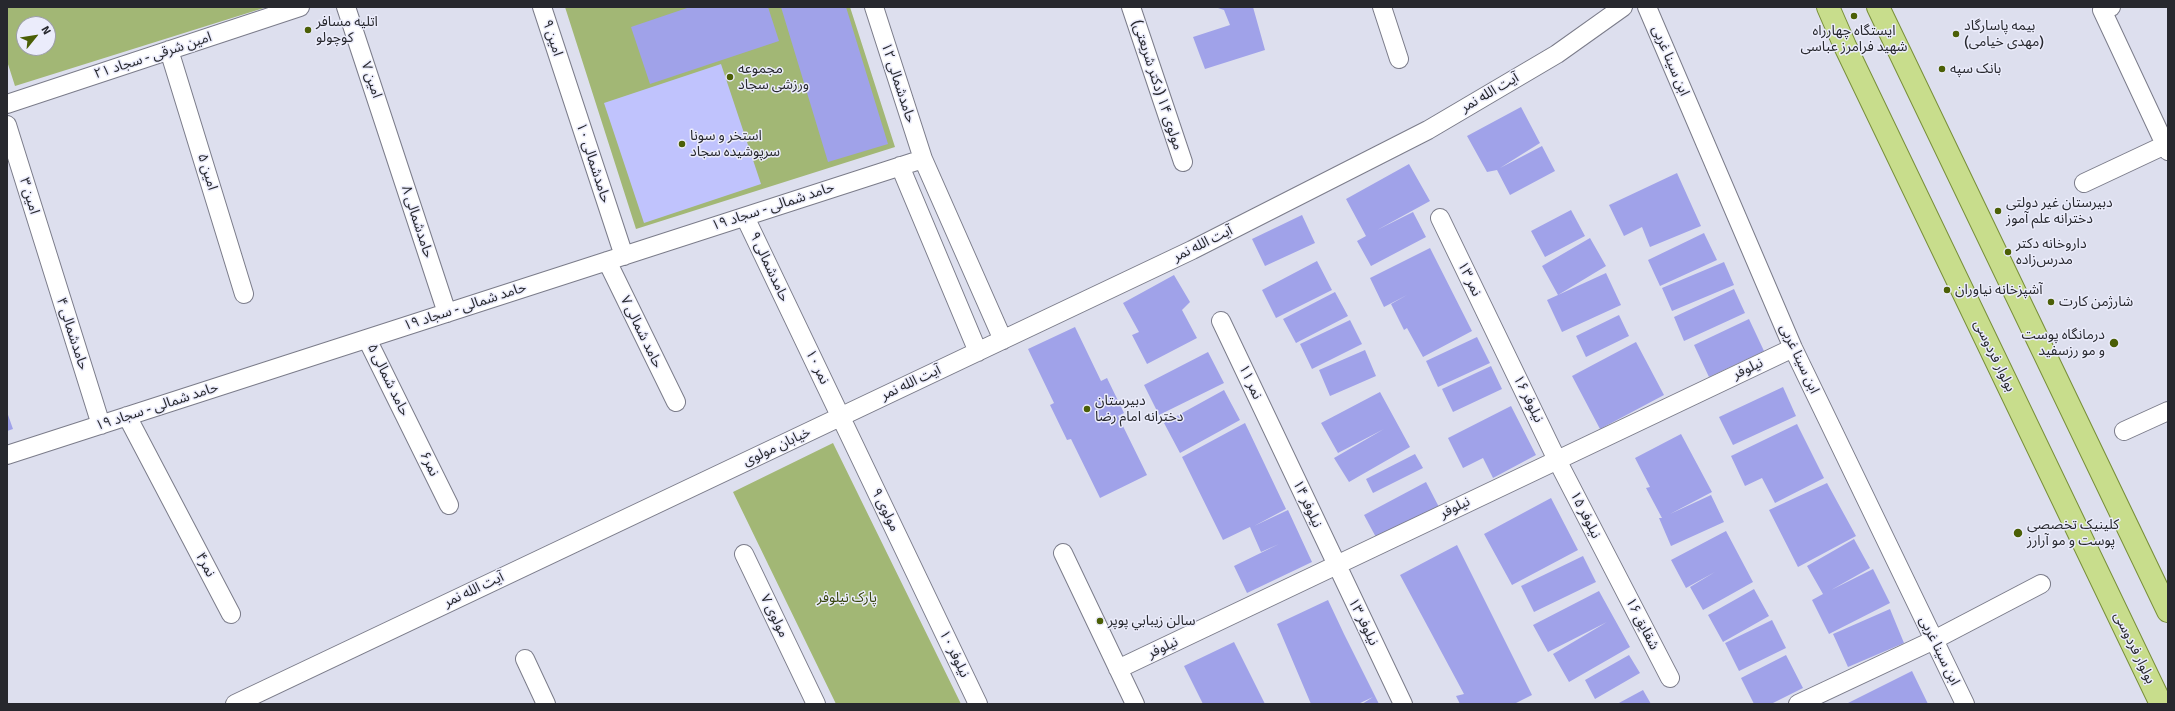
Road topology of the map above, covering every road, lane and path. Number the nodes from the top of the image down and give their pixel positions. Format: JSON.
{"nodes":[{"id":1,"x":300,"y":7,"type":"edge"},
{"id":2,"x":346,"y":7,"type":"edge"},
{"id":3,"x":542,"y":7,"type":"edge"},
{"id":4,"x":874,"y":7,"type":"edge"},
{"id":5,"x":1131,"y":7,"type":"edge"},
{"id":6,"x":1382,"y":7,"type":"edge"},
{"id":7,"x":1647,"y":7,"type":"edge"},
{"id":8,"x":1828,"y":7,"type":"edge"},
{"id":9,"x":2107,"y":9,"type":"edge"},
{"id":10,"x":1616,"y":12,"type":"edge"},
{"id":11,"x":1884,"y":13,"type":"edge"},
{"id":12,"x":169,"y":50,"type":"junction"},
{"id":13,"x":1400,"y":59,"type":"dead end"},
{"id":14,"x":562,"y":70,"type":"joint"},
{"id":15,"x":7,"y":104,"type":"edge"},
{"id":16,"x":7,"y":125,"type":"edge"},
{"id":17,"x":388,"y":131,"type":"joint"},
{"id":18,"x":2167,"y":148,"type":"edge"},
{"id":19,"x":923,"y":159,"type":"junction"},
{"id":20,"x":1183,"y":162,"type":"dead end"},
{"id":21,"x":900,"y":166,"type":"junction"},
{"id":22,"x":2084,"y":183,"type":"dead end"},
{"id":23,"x":745,"y":217,"type":"junction"},
{"id":24,"x":1440,"y":218,"type":"dead end"},
{"id":25,"x":44,"y":244,"type":"joint"},
{"id":26,"x":624,"y":256,"type":"junction"},
{"id":27,"x":607,"y":261,"type":"junction"},
{"id":28,"x":244,"y":294,"type":"dead end"},
{"id":29,"x":446,"y":313,"type":"junction"},
{"id":30,"x":793,"y":317,"type":"joint"},
{"id":31,"x":1221,"y":321,"type":"dead end"},
{"id":32,"x":367,"y":339,"type":"junction"},
{"id":33,"x":1499,"y":339,"type":"joint"},
{"id":34,"x":1002,"y":340,"type":"junction"},
{"id":35,"x":1793,"y":348,"type":"junction"},
{"id":36,"x":978,"y":352,"type":"junction"},
{"id":37,"x":676,"y":402,"type":"dead end"},
{"id":38,"x":2168,"y":411,"type":"edge"},
{"id":39,"x":127,"y":416,"type":"junction"},
{"id":40,"x":841,"y":417,"type":"junction"},
{"id":41,"x":408,"y":422,"type":"joint"},
{"id":42,"x":101,"y":425,"type":"junction"},
{"id":43,"x":2124,"y":431,"type":"dead end"},
{"id":44,"x":1278,"y":443,"type":"joint"},
{"id":45,"x":7,"y":455,"type":"edge"},
{"id":46,"x":1557,"y":460,"type":"junction"},
{"id":47,"x":714,"y":477,"type":"joint"},
{"id":48,"x":449,"y":505,"type":"dead end"},
{"id":49,"x":1063,"y":553,"type":"dead end"},
{"id":50,"x":744,"y":554,"type":"dead end"},
{"id":51,"x":1336,"y":565,"type":"junction"},
{"id":52,"x":1614,"y":569,"type":"joint"},
{"id":53,"x":2042,"y":584,"type":"dead end"},
{"id":54,"x":930,"y":604,"type":"joint"},
{"id":55,"x":2168,"y":611,"type":"edge"},
{"id":56,"x":231,"y":614,"type":"dead end"},
{"id":57,"x":1934,"y":640,"type":"junction"},
{"id":58,"x":526,"y":660,"type":"dead end"},
{"id":59,"x":1118,"y":669,"type":"junction"},
{"id":60,"x":1670,"y":678,"type":"dead end"},
{"id":61,"x":234,"y":704,"type":"edge"},
{"id":62,"x":546,"y":704,"type":"edge"},
{"id":63,"x":816,"y":704,"type":"edge"},
{"id":64,"x":978,"y":704,"type":"edge"},
{"id":65,"x":1135,"y":704,"type":"edge"},
{"id":66,"x":1403,"y":704,"type":"edge"},
{"id":67,"x":1798,"y":704,"type":"edge"},
{"id":68,"x":1965,"y":704,"type":"edge"},
{"id":69,"x":2161,"y":704,"type":"edge"}],
"edges":[{"from":1,"to":12,"type":"street","name":"امین شرقی - سجاد ۲۱"},
{"from":2,"to":17,"type":"street","name":"امین ۷"},
{"from":3,"to":14,"type":"street","name":"امین ۹"},
{"from":4,"to":19,"type":"street","name":"حامدشمالی ۱۲"},
{"from":5,"to":20,"type":"street","name":"مولوی ۱۴ (دکتر شریعتی)"},
{"from":6,"to":13,"type":"street"},
{"from":7,"to":35,"type":"street","name":"ابن سینا غربی"},
{"from":8,"to":69,"type":"main road","name":"بولوار فردوسی"},
{"from":9,"to":18,"type":"street"},
{"from":10,"to":34,"type":"street","name":"آیت الله نمر"},
{"from":11,"to":55,"type":"main road"},
{"from":12,"to":15,"type":"street","name":"امین شرقی - سجاد ۲۱"},
{"from":12,"to":28,"type":"street","name":"امین ۵"},
{"from":14,"to":26,"type":"street","name":"حامدشمالی ۱۰"},
{"from":16,"to":25,"type":"street","name":"امین ۳"},
{"from":17,"to":29,"type":"street","name":"حامدشمالی ۸"},
{"from":18,"to":22,"type":"street"},
{"from":19,"to":21,"type":"street","name":"حامد شمالی - سجاد ۱۹"},
{"from":19,"to":34,"type":"street","name":"حامدشمالی ۱۲"},
{"from":21,"to":23,"type":"street","name":"حامد شمالی - سجاد ۱۹"},
{"from":21,"to":36,"type":"street"},
{"from":23,"to":26,"type":"street","name":"حامد شمالی - سجاد ۱۹"},
{"from":23,"to":30,"type":"street","name":"حامدشمالی ۹"},
{"from":24,"to":33,"type":"street","name":"نمر ۱۳"},
{"from":25,"to":42,"type":"street","name":"حامدشمالی ۴"},
{"from":26,"to":27,"type":"street","name":"حامد شمالی - سجاد ۱۹"},
{"from":27,"to":29,"type":"street","name":"حامد شمالی - سجاد ۱۹"},
{"from":27,"to":37,"type":"street","name":"حامد شمالی ۷"},
{"from":29,"to":32,"type":"street","name":"حامد شمالی - سجاد ۱۹"},
{"from":30,"to":40,"type":"street","name":"نمر ۱۰"},
{"from":31,"to":44,"type":"street","name":"نمر ۱۱"},
{"from":32,"to":39,"type":"street","name":"حامد شمالی - سجاد ۱۹"},
{"from":32,"to":41,"type":"street","name":"حامد شمالی ۵"},
{"from":33,"to":46,"type":"street","name":"نیلوفر ۱۶"},
{"from":34,"to":36,"type":"street","name":"آیت الله نمر"},
{"from":35,"to":46,"type":"street","name":"نیلوفر"},
{"from":35,"to":57,"type":"street","name":"ابن سینا غربی"},
{"from":36,"to":40,"type":"street","name":"آیت الله نمر"},
{"from":38,"to":43,"type":"street"},
{"from":39,"to":42,"type":"street","name":"حامد شمالی - سجاد ۱۹"},
{"from":39,"to":56,"type":"street","name":"نمر۴"},
{"from":40,"to":47,"type":"street","name":"خیابان مولوی"},
{"from":40,"to":54,"type":"street","name":"مولوی ۹"},
{"from":41,"to":48,"type":"street","name":"نمر۶"},
{"from":42,"to":45,"type":"street","name":"حامد شمالی - سجاد ۱۹"},
{"from":44,"to":51,"type":"street","name":"نیلوفر ۱۴"},
{"from":46,"to":51,"type":"street","name":"نیلوفر"},
{"from":46,"to":52,"type":"street","name":"نیلوفر ۱۵"},
{"from":47,"to":61,"type":"street","name":"آیت الله نمر"},
{"from":49,"to":59,"type":"street"},
{"from":50,"to":63,"type":"street","name":"مولوی ۷"},
{"from":51,"to":59,"type":"street","name":"نیلوفر"},
{"from":51,"to":66,"type":"street","name":"نیلوفر ۱۳"},
{"from":52,"to":60,"type":"street","name":"شقایق ۱۶"},
{"from":53,"to":57,"type":"street"},
{"from":54,"to":64,"type":"street","name":"نیلوفر ۱۰"},
{"from":57,"to":67,"type":"street"},
{"from":57,"to":68,"type":"street","name":"ابن سینا غربی"},
{"from":58,"to":62,"type":"street"},
{"from":59,"to":65,"type":"street"}]}
